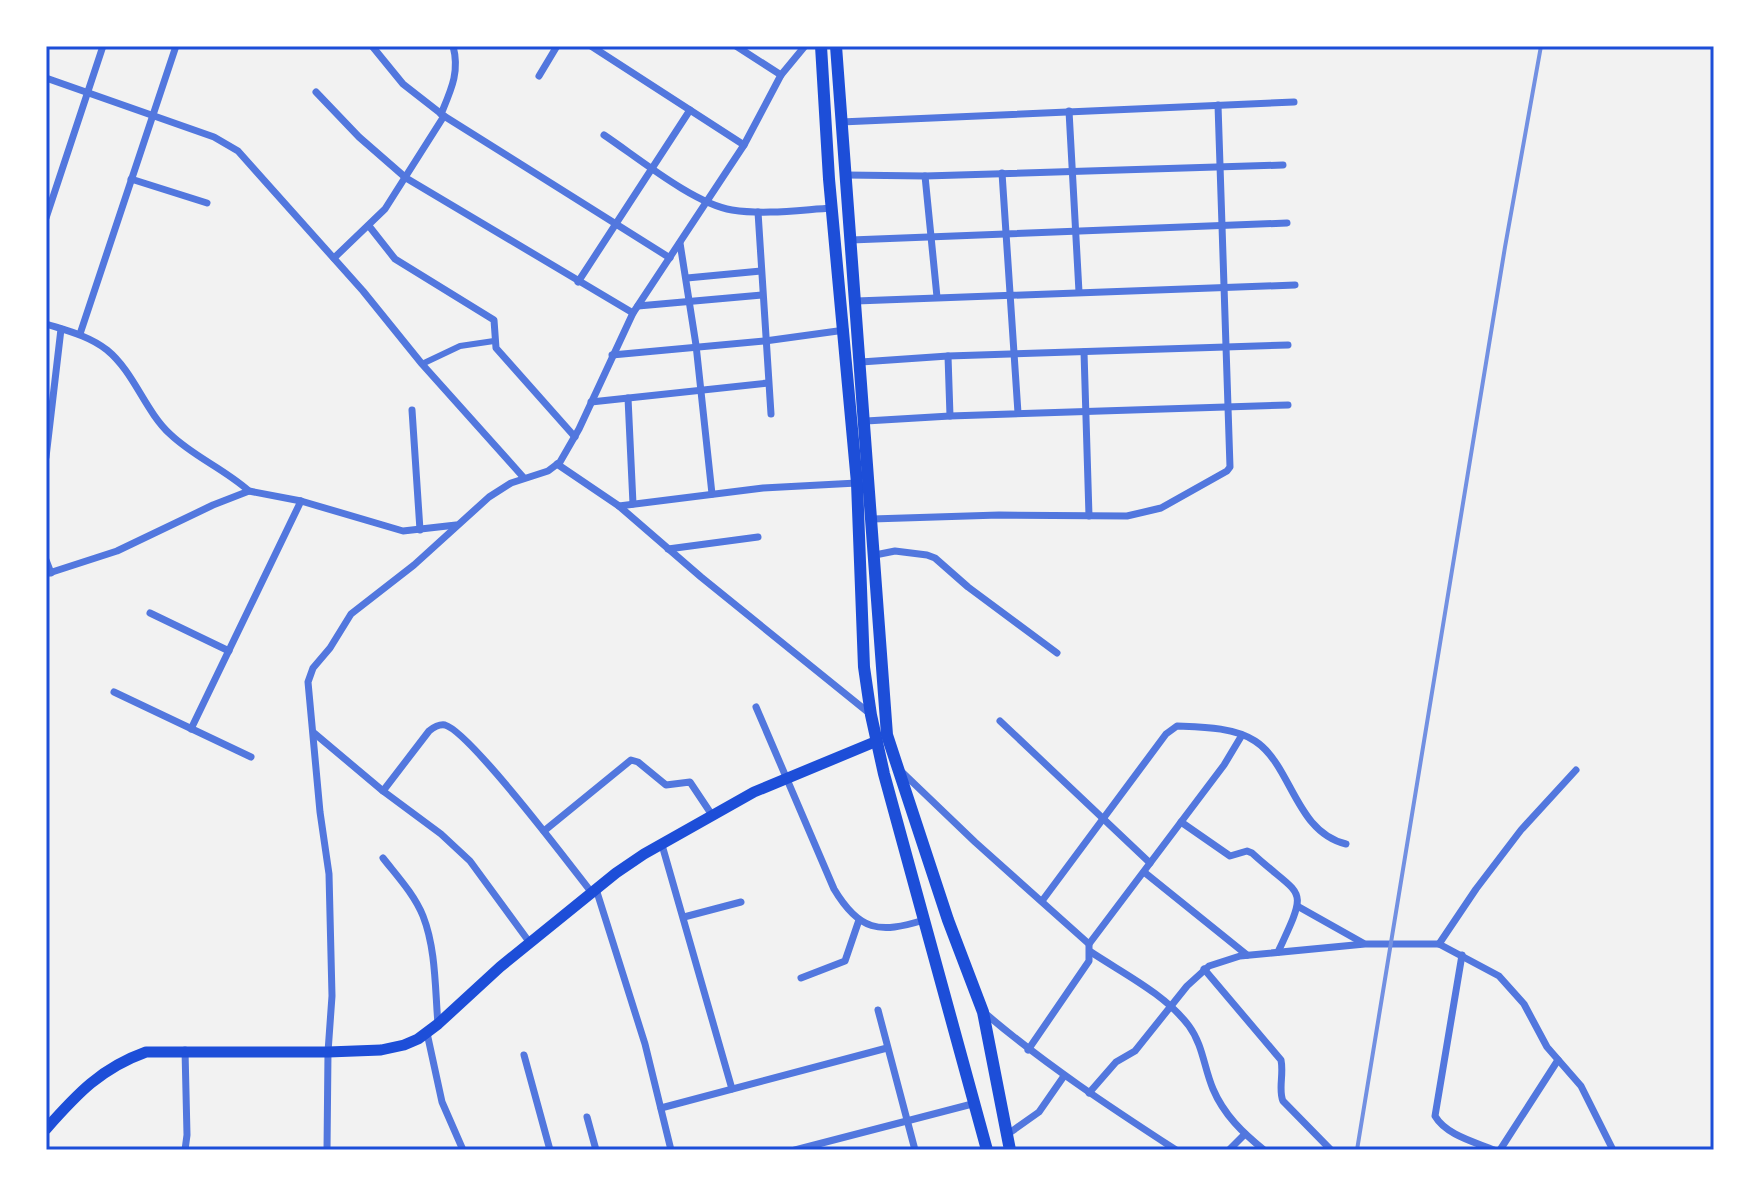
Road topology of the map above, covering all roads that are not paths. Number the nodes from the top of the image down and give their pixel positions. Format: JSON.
{"nodes":[{"id":1,"x":103,"y":46,"type":"edge"},
{"id":2,"x":176,"y":46,"type":"edge"},
{"id":3,"x":372,"y":46,"type":"edge"},
{"id":4,"x":453,"y":46,"type":"edge"},
{"id":5,"x":557,"y":46,"type":"edge"},
{"id":6,"x":591,"y":46,"type":"edge"},
{"id":7,"x":736,"y":46,"type":"edge"},
{"id":8,"x":805,"y":46,"type":"edge"},
{"id":9,"x":821,"y":46,"type":"edge"},
{"id":10,"x":836,"y":46,"type":"edge"},
{"id":11,"x":781,"y":75,"type":"junction"},
{"id":12,"x":539,"y":76,"type":"dead end"},
{"id":13,"x":46,"y":78,"type":"edge"},
{"id":14,"x":86,"y":92,"type":"junction"},
{"id":15,"x":316,"y":92,"type":"dead end"},
{"id":16,"x":1294,"y":102,"type":"dead end"},
{"id":17,"x":1218,"y":105,"type":"junction"},
{"id":18,"x":690,"y":110,"type":"junction"},
{"id":19,"x":1069,"y":111,"type":"junction"},
{"id":20,"x":152,"y":114,"type":"junction"},
{"id":21,"x":443,"y":115,"type":"junction"},
{"id":22,"x":841,"y":122,"type":"junction"},
{"id":23,"x":604,"y":135,"type":"dead end"},
{"id":24,"x":744,"y":145,"type":"junction"},
{"id":25,"x":1283,"y":165,"type":"dead end"},
{"id":26,"x":653,"y":167,"type":"junction"},
{"id":27,"x":1220,"y":167,"type":"junction"},
{"id":28,"x":1073,"y":171,"type":"junction"},
{"id":29,"x":1002,"y":173,"type":"junction"},
{"id":30,"x":846,"y":175,"type":"junction"},
{"id":31,"x":925,"y":176,"type":"junction"},
{"id":32,"x":406,"y":178,"type":"junction"},
{"id":33,"x":131,"y":179,"type":"junction"},
{"id":34,"x":706,"y":202,"type":"junction"},
{"id":35,"x":207,"y":203,"type":"dead end"},
{"id":36,"x":832,"y":208,"type":"junction"},
{"id":37,"x":758,"y":212,"type":"junction"},
{"id":38,"x":46,"y":216,"type":"edge"},
{"id":39,"x":1287,"y":223,"type":"dead end"},
{"id":40,"x":615,"y":225,"type":"junction"},
{"id":41,"x":369,"y":226,"type":"junction"},
{"id":42,"x":1222,"y":227,"type":"junction"},
{"id":43,"x":1076,"y":232,"type":"junction"},
{"id":44,"x":1006,"y":234,"type":"junction"},
{"id":45,"x":931,"y":236,"type":"junction"},
{"id":46,"x":851,"y":240,"type":"junction"},
{"id":47,"x":680,"y":243,"type":"junction"},
{"id":48,"x":334,"y":258,"type":"junction"},
{"id":49,"x":670,"y":258,"type":"junction"},
{"id":50,"x":761,"y":271,"type":"junction"},
{"id":51,"x":687,"y":278,"type":"junction"},
{"id":52,"x":578,"y":282,"type":"junction"},
{"id":53,"x":1295,"y":285,"type":"dead end"},
{"id":54,"x":1224,"y":288,"type":"junction"},
{"id":55,"x":1079,"y":292,"type":"junction"},
{"id":56,"x":1010,"y":294,"type":"junction"},
{"id":57,"x":762,"y":295,"type":"junction"},
{"id":58,"x":937,"y":297,"type":"junction"},
{"id":59,"x":856,"y":301,"type":"junction"},
{"id":60,"x":690,"y":302,"type":"junction"},
{"id":61,"x":636,"y":309,"type":"junction"},
{"id":62,"x":46,"y":324,"type":"edge"},
{"id":63,"x":61,"y":329,"type":"junction"},
{"id":64,"x":845,"y":330,"type":"junction"},
{"id":65,"x":80,"y":334,"type":"junction"},
{"id":66,"x":494,"y":341,"type":"junction"},
{"id":67,"x":765,"y":341,"type":"junction"},
{"id":68,"x":1288,"y":345,"type":"dead end"},
{"id":69,"x":696,"y":348,"type":"junction"},
{"id":70,"x":1226,"y":349,"type":"junction"},
{"id":71,"x":1084,"y":352,"type":"junction"},
{"id":72,"x":1014,"y":354,"type":"junction"},
{"id":73,"x":612,"y":355,"type":"junction"},
{"id":74,"x":948,"y":356,"type":"junction"},
{"id":75,"x":861,"y":362,"type":"junction"},
{"id":76,"x":422,"y":364,"type":"junction"},
{"id":77,"x":768,"y":383,"type":"junction"},
{"id":78,"x":701,"y":389,"type":"junction"},
{"id":79,"x":628,"y":398,"type":"junction"},
{"id":80,"x":591,"y":402,"type":"junction"},
{"id":81,"x":1288,"y":405,"type":"dead end"},
{"id":82,"x":1228,"y":407,"type":"junction"},
{"id":83,"x":412,"y":410,"type":"dead end"},
{"id":84,"x":1085,"y":411,"type":"junction"},
{"id":85,"x":1018,"y":413,"type":"junction"},
{"id":86,"x":771,"y":414,"type":"dead end"},
{"id":87,"x":950,"y":416,"type":"junction"},
{"id":88,"x":48,"y":421,"type":"edge"},
{"id":89,"x":866,"y":421,"type":"junction"},
{"id":90,"x":575,"y":437,"type":"junction"},
{"id":91,"x":46,"y":457,"type":"edge"},
{"id":92,"x":557,"y":464,"type":"junction"},
{"id":93,"x":524,"y":478,"type":"junction"},
{"id":94,"x":857,"y":483,"type":"junction"},
{"id":95,"x":249,"y":491,"type":"junction"},
{"id":96,"x":712,"y":494,"type":"junction"},
{"id":97,"x":301,"y":501,"type":"junction"},
{"id":98,"x":633,"y":504,"type":"junction"},
{"id":99,"x":619,"y":506,"type":"junction"},
{"id":100,"x":1089,"y":516,"type":"junction"},
{"id":101,"x":872,"y":519,"type":"junction"},
{"id":102,"x":458,"y":525,"type":"junction"},
{"id":103,"x":420,"y":530,"type":"junction"},
{"id":104,"x":758,"y":537,"type":"dead end"},
{"id":105,"x":668,"y":549,"type":"junction"},
{"id":106,"x":875,"y":555,"type":"junction"},
{"id":107,"x":46,"y":560,"type":"edge"},
{"id":108,"x":49,"y":573,"type":"edge"},
{"id":109,"x":150,"y":613,"type":"dead end"},
{"id":110,"x":229,"y":651,"type":"junction"},
{"id":111,"x":1057,"y":653,"type":"dead end"},
{"id":112,"x":114,"y":692,"type":"dead end"},
{"id":113,"x":756,"y":707,"type":"dead end"},
{"id":114,"x":871,"y":715,"type":"junction"},
{"id":115,"x":1000,"y":721,"type":"dead end"},
{"id":116,"x":191,"y":729,"type":"junction"},
{"id":117,"x":314,"y":733,"type":"junction"},
{"id":118,"x":1242,"y":735,"type":"junction"},
{"id":119,"x":877,"y":741,"type":"junction"},
{"id":120,"x":251,"y":757,"type":"dead end"},
{"id":121,"x":898,"y":769,"type":"junction"},
{"id":122,"x":1576,"y":770,"type":"dead end"},
{"id":123,"x":787,"y":778,"type":"junction"},
{"id":124,"x":383,"y":791,"type":"junction"},
{"id":125,"x":712,"y":815,"type":"junction"},
{"id":126,"x":1104,"y":817,"type":"junction"},
{"id":127,"x":1181,"y":822,"type":"junction"},
{"id":128,"x":544,"y":831,"type":"junction"},
{"id":129,"x":1346,"y":844,"type":"dead end"},
{"id":130,"x":662,"y":845,"type":"junction"},
{"id":131,"x":383,"y":858,"type":"dead end"},
{"id":132,"x":1150,"y":863,"type":"junction"},
{"id":133,"x":1144,"y":872,"type":"junction"},
{"id":134,"x":594,"y":891,"type":"junction"},
{"id":135,"x":1042,"y":901,"type":"junction"},
{"id":136,"x":741,"y":902,"type":"dead end"},
{"id":137,"x":1299,"y":907,"type":"junction"},
{"id":138,"x":684,"y":917,"type":"junction"},
{"id":139,"x":859,"y":920,"type":"junction"},
{"id":140,"x":924,"y":920,"type":"junction"},
{"id":141,"x":530,"y":943,"type":"junction"},
{"id":142,"x":1365,"y":944,"type":"junction"},
{"id":143,"x":1439,"y":944,"type":"junction"},
{"id":144,"x":1090,"y":948,"type":"junction"},
{"id":145,"x":1278,"y":952,"type":"junction"},
{"id":146,"x":1247,"y":955,"type":"junction"},
{"id":147,"x":1462,"y":955,"type":"junction"},
{"id":148,"x":1204,"y":969,"type":"junction"},
{"id":149,"x":801,"y":978,"type":"dead end"},
{"id":150,"x":1171,"y":1006,"type":"junction"},
{"id":151,"x":878,"y":1010,"type":"dead end"},
{"id":152,"x":983,"y":1012,"type":"junction"},
{"id":153,"x":438,"y":1024,"type":"junction"},
{"id":154,"x":427,"y":1033,"type":"junction"},
{"id":155,"x":887,"y":1048,"type":"junction"},
{"id":156,"x":185,"y":1050,"type":"junction"},
{"id":157,"x":1028,"y":1050,"type":"junction"},
{"id":158,"x":328,"y":1052,"type":"junction"},
{"id":159,"x":524,"y":1055,"type":"dead end"},
{"id":160,"x":1558,"y":1060,"type":"junction"},
{"id":161,"x":1064,"y":1076,"type":"junction"},
{"id":162,"x":732,"y":1089,"type":"junction"},
{"id":163,"x":1089,"y":1093,"type":"junction"},
{"id":164,"x":976,"y":1103,"type":"junction"},
{"id":165,"x":661,"y":1108,"type":"junction"},
{"id":166,"x":587,"y":1117,"type":"dead end"},
{"id":167,"x":907,"y":1119,"type":"junction"},
{"id":168,"x":46,"y":1129,"type":"edge"},
{"id":169,"x":1008,"y":1134,"type":"junction"},
{"id":170,"x":1245,"y":1134,"type":"junction"},
{"id":171,"x":1609,"y":1140,"type":"junction"},
{"id":172,"x":185,"y":1150,"type":"edge"},
{"id":173,"x":327,"y":1150,"type":"edge"},
{"id":174,"x":463,"y":1150,"type":"edge"},
{"id":175,"x":550,"y":1150,"type":"edge"},
{"id":176,"x":596,"y":1150,"type":"edge"},
{"id":177,"x":671,"y":1150,"type":"edge"},
{"id":178,"x":795,"y":1150,"type":"edge"},
{"id":179,"x":915,"y":1150,"type":"edge"},
{"id":180,"x":987,"y":1150,"type":"edge"},
{"id":181,"x":1010,"y":1150,"type":"edge"},
{"id":182,"x":1176,"y":1150,"type":"edge"},
{"id":183,"x":1229,"y":1150,"type":"edge"},
{"id":184,"x":1264,"y":1150,"type":"edge"},
{"id":185,"x":1331,"y":1150,"type":"edge"},
{"id":186,"x":1494,"y":1150,"type":"edge"},
{"id":187,"x":1500,"y":1150,"type":"edge"},
{"id":188,"x":1603,"y":1150,"type":"edge"},
{"id":189,"x":1613,"y":1150,"type":"edge"}],
"edges":[{"from":1,"to":14,"type":"street"},
{"from":2,"to":20,"type":"street"},
{"from":3,"to":21,"type":"street"},
{"from":4,"to":21,"type":"street"},
{"from":5,"to":12,"type":"street"},
{"from":6,"to":18,"type":"street"},
{"from":7,"to":11,"type":"street"},
{"from":8,"to":11,"type":"street"},
{"from":9,"to":36,"type":"highway"},
{"from":10,"to":22,"type":"highway"},
{"from":11,"to":24,"type":"street"},
{"from":13,"to":14,"type":"street"},
{"from":14,"to":20,"type":"street"},
{"from":14,"to":38,"type":"street"},
{"from":15,"to":32,"type":"street"},
{"from":16,"to":17,"type":"street"},
{"from":17,"to":19,"type":"street"},
{"from":17,"to":27,"type":"street"},
{"from":18,"to":24,"type":"street"},
{"from":18,"to":26,"type":"street"},
{"from":19,"to":22,"type":"street"},
{"from":19,"to":28,"type":"street"},
{"from":20,"to":33,"type":"street"},
{"from":20,"to":48,"type":"street"},
{"from":21,"to":32,"type":"street"},
{"from":21,"to":40,"type":"street"},
{"from":22,"to":30,"type":"highway"},
{"from":23,"to":26,"type":"street"},
{"from":24,"to":34,"type":"street"},
{"from":25,"to":27,"type":"street"},
{"from":26,"to":34,"type":"street"},
{"from":26,"to":40,"type":"street"},
{"from":27,"to":28,"type":"street"},
{"from":27,"to":42,"type":"street"},
{"from":28,"to":29,"type":"street"},
{"from":28,"to":43,"type":"street"},
{"from":29,"to":31,"type":"street"},
{"from":29,"to":44,"type":"street"},
{"from":30,"to":31,"type":"street"},
{"from":30,"to":46,"type":"highway"},
{"from":31,"to":45,"type":"street"},
{"from":32,"to":41,"type":"street"},
{"from":32,"to":52,"type":"street"},
{"from":33,"to":35,"type":"street"},
{"from":33,"to":65,"type":"street"},
{"from":34,"to":37,"type":"street"},
{"from":34,"to":47,"type":"street"},
{"from":36,"to":37,"type":"street"},
{"from":36,"to":64,"type":"highway"},
{"from":37,"to":50,"type":"street"},
{"from":39,"to":42,"type":"street"},
{"from":40,"to":49,"type":"street"},
{"from":40,"to":52,"type":"street"},
{"from":41,"to":48,"type":"street"},
{"from":41,"to":66,"type":"street"},
{"from":42,"to":43,"type":"street"},
{"from":42,"to":54,"type":"street"},
{"from":43,"to":44,"type":"street"},
{"from":43,"to":55,"type":"street"},
{"from":44,"to":45,"type":"street"},
{"from":44,"to":56,"type":"street"},
{"from":45,"to":46,"type":"street"},
{"from":45,"to":58,"type":"street"},
{"from":46,"to":59,"type":"highway"},
{"from":47,"to":49,"type":"street"},
{"from":47,"to":51,"type":"street"},
{"from":48,"to":76,"type":"street"},
{"from":49,"to":61,"type":"street"},
{"from":50,"to":51,"type":"street"},
{"from":50,"to":57,"type":"street"},
{"from":51,"to":60,"type":"street"},
{"from":52,"to":61,"type":"street"},
{"from":53,"to":54,"type":"street"},
{"from":54,"to":55,"type":"street"},
{"from":54,"to":70,"type":"street"},
{"from":55,"to":56,"type":"street"},
{"from":56,"to":58,"type":"street"},
{"from":56,"to":72,"type":"street"},
{"from":57,"to":60,"type":"street"},
{"from":57,"to":67,"type":"street"},
{"from":58,"to":59,"type":"street"},
{"from":59,"to":75,"type":"highway"},
{"from":60,"to":61,"type":"street"},
{"from":60,"to":69,"type":"street"},
{"from":61,"to":73,"type":"street"},
{"from":62,"to":63,"type":"street"},
{"from":63,"to":65,"type":"street"},
{"from":63,"to":88,"type":"street"},
{"from":64,"to":67,"type":"street"},
{"from":64,"to":94,"type":"highway"},
{"from":65,"to":95,"type":"street"},
{"from":66,"to":76,"type":"street"},
{"from":66,"to":90,"type":"street"},
{"from":67,"to":69,"type":"street"},
{"from":67,"to":77,"type":"street"},
{"from":68,"to":70,"type":"street"},
{"from":69,"to":73,"type":"street"},
{"from":69,"to":78,"type":"street"},
{"from":70,"to":71,"type":"street"},
{"from":70,"to":82,"type":"street"},
{"from":71,"to":72,"type":"street"},
{"from":71,"to":84,"type":"street"},
{"from":72,"to":74,"type":"street"},
{"from":72,"to":85,"type":"street"},
{"from":73,"to":80,"type":"street"},
{"from":74,"to":75,"type":"street"},
{"from":74,"to":87,"type":"street"},
{"from":75,"to":89,"type":"highway"},
{"from":76,"to":93,"type":"street"},
{"from":77,"to":78,"type":"street"},
{"from":77,"to":86,"type":"street"},
{"from":78,"to":79,"type":"street"},
{"from":78,"to":96,"type":"street"},
{"from":79,"to":80,"type":"street"},
{"from":79,"to":98,"type":"street"},
{"from":80,"to":90,"type":"street"},
{"from":81,"to":82,"type":"street"},
{"from":82,"to":84,"type":"street"},
{"from":82,"to":100,"type":"street"},
{"from":83,"to":103,"type":"street"},
{"from":84,"to":85,"type":"street"},
{"from":84,"to":100,"type":"street"},
{"from":85,"to":87,"type":"street"},
{"from":87,"to":89,"type":"street"},
{"from":88,"to":91,"type":"street"},
{"from":89,"to":101,"type":"highway"},
{"from":90,"to":92,"type":"street"},
{"from":92,"to":93,"type":"street"},
{"from":92,"to":99,"type":"street"},
{"from":93,"to":102,"type":"street"},
{"from":94,"to":96,"type":"street"},
{"from":94,"to":114,"type":"highway"},
{"from":95,"to":97,"type":"street"},
{"from":95,"to":108,"type":"street"},
{"from":96,"to":98,"type":"street"},
{"from":97,"to":103,"type":"street"},
{"from":97,"to":110,"type":"street"},
{"from":98,"to":99,"type":"street"},
{"from":99,"to":105,"type":"street"},
{"from":100,"to":101,"type":"street"},
{"from":101,"to":106,"type":"highway"},
{"from":102,"to":103,"type":"street"},
{"from":102,"to":117,"type":"street"},
{"from":104,"to":105,"type":"street"},
{"from":105,"to":114,"type":"street"},
{"from":106,"to":111,"type":"street"},
{"from":106,"to":121,"type":"highway"},
{"from":107,"to":108,"type":"street"},
{"from":109,"to":110,"type":"street"},
{"from":110,"to":116,"type":"street"},
{"from":112,"to":116,"type":"street"},
{"from":113,"to":123,"type":"street"},
{"from":114,"to":119,"type":"highway"},
{"from":115,"to":126,"type":"street"},
{"from":116,"to":120,"type":"street"},
{"from":117,"to":124,"type":"street"},
{"from":117,"to":158,"type":"street"},
{"from":118,"to":126,"type":"street"},
{"from":118,"to":127,"type":"street"},
{"from":118,"to":129,"type":"street"},
{"from":119,"to":123,"type":"main road"},
{"from":119,"to":140,"type":"highway"},
{"from":121,"to":135,"type":"street"},
{"from":121,"to":152,"type":"highway"},
{"from":122,"to":143,"type":"street"},
{"from":123,"to":125,"type":"main road"},
{"from":123,"to":139,"type":"street"},
{"from":124,"to":128,"type":"street"},
{"from":124,"to":141,"type":"street"},
{"from":125,"to":128,"type":"street"},
{"from":125,"to":130,"type":"main road"},
{"from":126,"to":132,"type":"street"},
{"from":126,"to":135,"type":"street"},
{"from":127,"to":132,"type":"street"},
{"from":127,"to":137,"type":"street"},
{"from":128,"to":134,"type":"street"},
{"from":130,"to":134,"type":"main road"},
{"from":130,"to":138,"type":"street"},
{"from":131,"to":153,"type":"street"},
{"from":132,"to":133,"type":"street"},
{"from":133,"to":144,"type":"street"},
{"from":133,"to":146,"type":"street"},
{"from":134,"to":141,"type":"main road"},
{"from":134,"to":165,"type":"street"},
{"from":135,"to":144,"type":"street"},
{"from":136,"to":138,"type":"street"},
{"from":137,"to":142,"type":"street"},
{"from":137,"to":145,"type":"street"},
{"from":138,"to":162,"type":"street"},
{"from":139,"to":140,"type":"street"},
{"from":139,"to":149,"type":"street"},
{"from":140,"to":164,"type":"highway"},
{"from":141,"to":153,"type":"main road"},
{"from":142,"to":143,"type":"street"},
{"from":142,"to":145,"type":"street"},
{"from":143,"to":147,"type":"street"},
{"from":144,"to":150,"type":"street"},
{"from":144,"to":157,"type":"street"},
{"from":145,"to":146,"type":"street"},
{"from":146,"to":148,"type":"street"},
{"from":147,"to":160,"type":"street"},
{"from":147,"to":186,"type":"street"},
{"from":148,"to":150,"type":"street"},
{"from":148,"to":185,"type":"street"},
{"from":150,"to":163,"type":"street"},
{"from":150,"to":170,"type":"street"},
{"from":151,"to":155,"type":"street"},
{"from":152,"to":157,"type":"street"},
{"from":152,"to":169,"type":"highway"},
{"from":153,"to":154,"type":"main road"},
{"from":154,"to":158,"type":"main road"},
{"from":154,"to":174,"type":"street"},
{"from":155,"to":162,"type":"street"},
{"from":155,"to":167,"type":"street"},
{"from":156,"to":158,"type":"main road"},
{"from":156,"to":168,"type":"main road"},
{"from":156,"to":172,"type":"street"},
{"from":157,"to":161,"type":"street"},
{"from":158,"to":173,"type":"street"},
{"from":159,"to":175,"type":"street"},
{"from":160,"to":171,"type":"street"},
{"from":160,"to":187,"type":"street"},
{"from":161,"to":163,"type":"street"},
{"from":161,"to":169,"type":"street"},
{"from":162,"to":165,"type":"street"},
{"from":163,"to":182,"type":"street"},
{"from":164,"to":167,"type":"street"},
{"from":164,"to":180,"type":"highway"},
{"from":165,"to":177,"type":"street"},
{"from":166,"to":176,"type":"street"},
{"from":167,"to":178,"type":"street"},
{"from":167,"to":179,"type":"street"},
{"from":169,"to":181,"type":"highway"},
{"from":170,"to":183,"type":"street"},
{"from":170,"to":184,"type":"street"},
{"from":171,"to":188,"type":"street"},
{"from":171,"to":189,"type":"street"}]}
